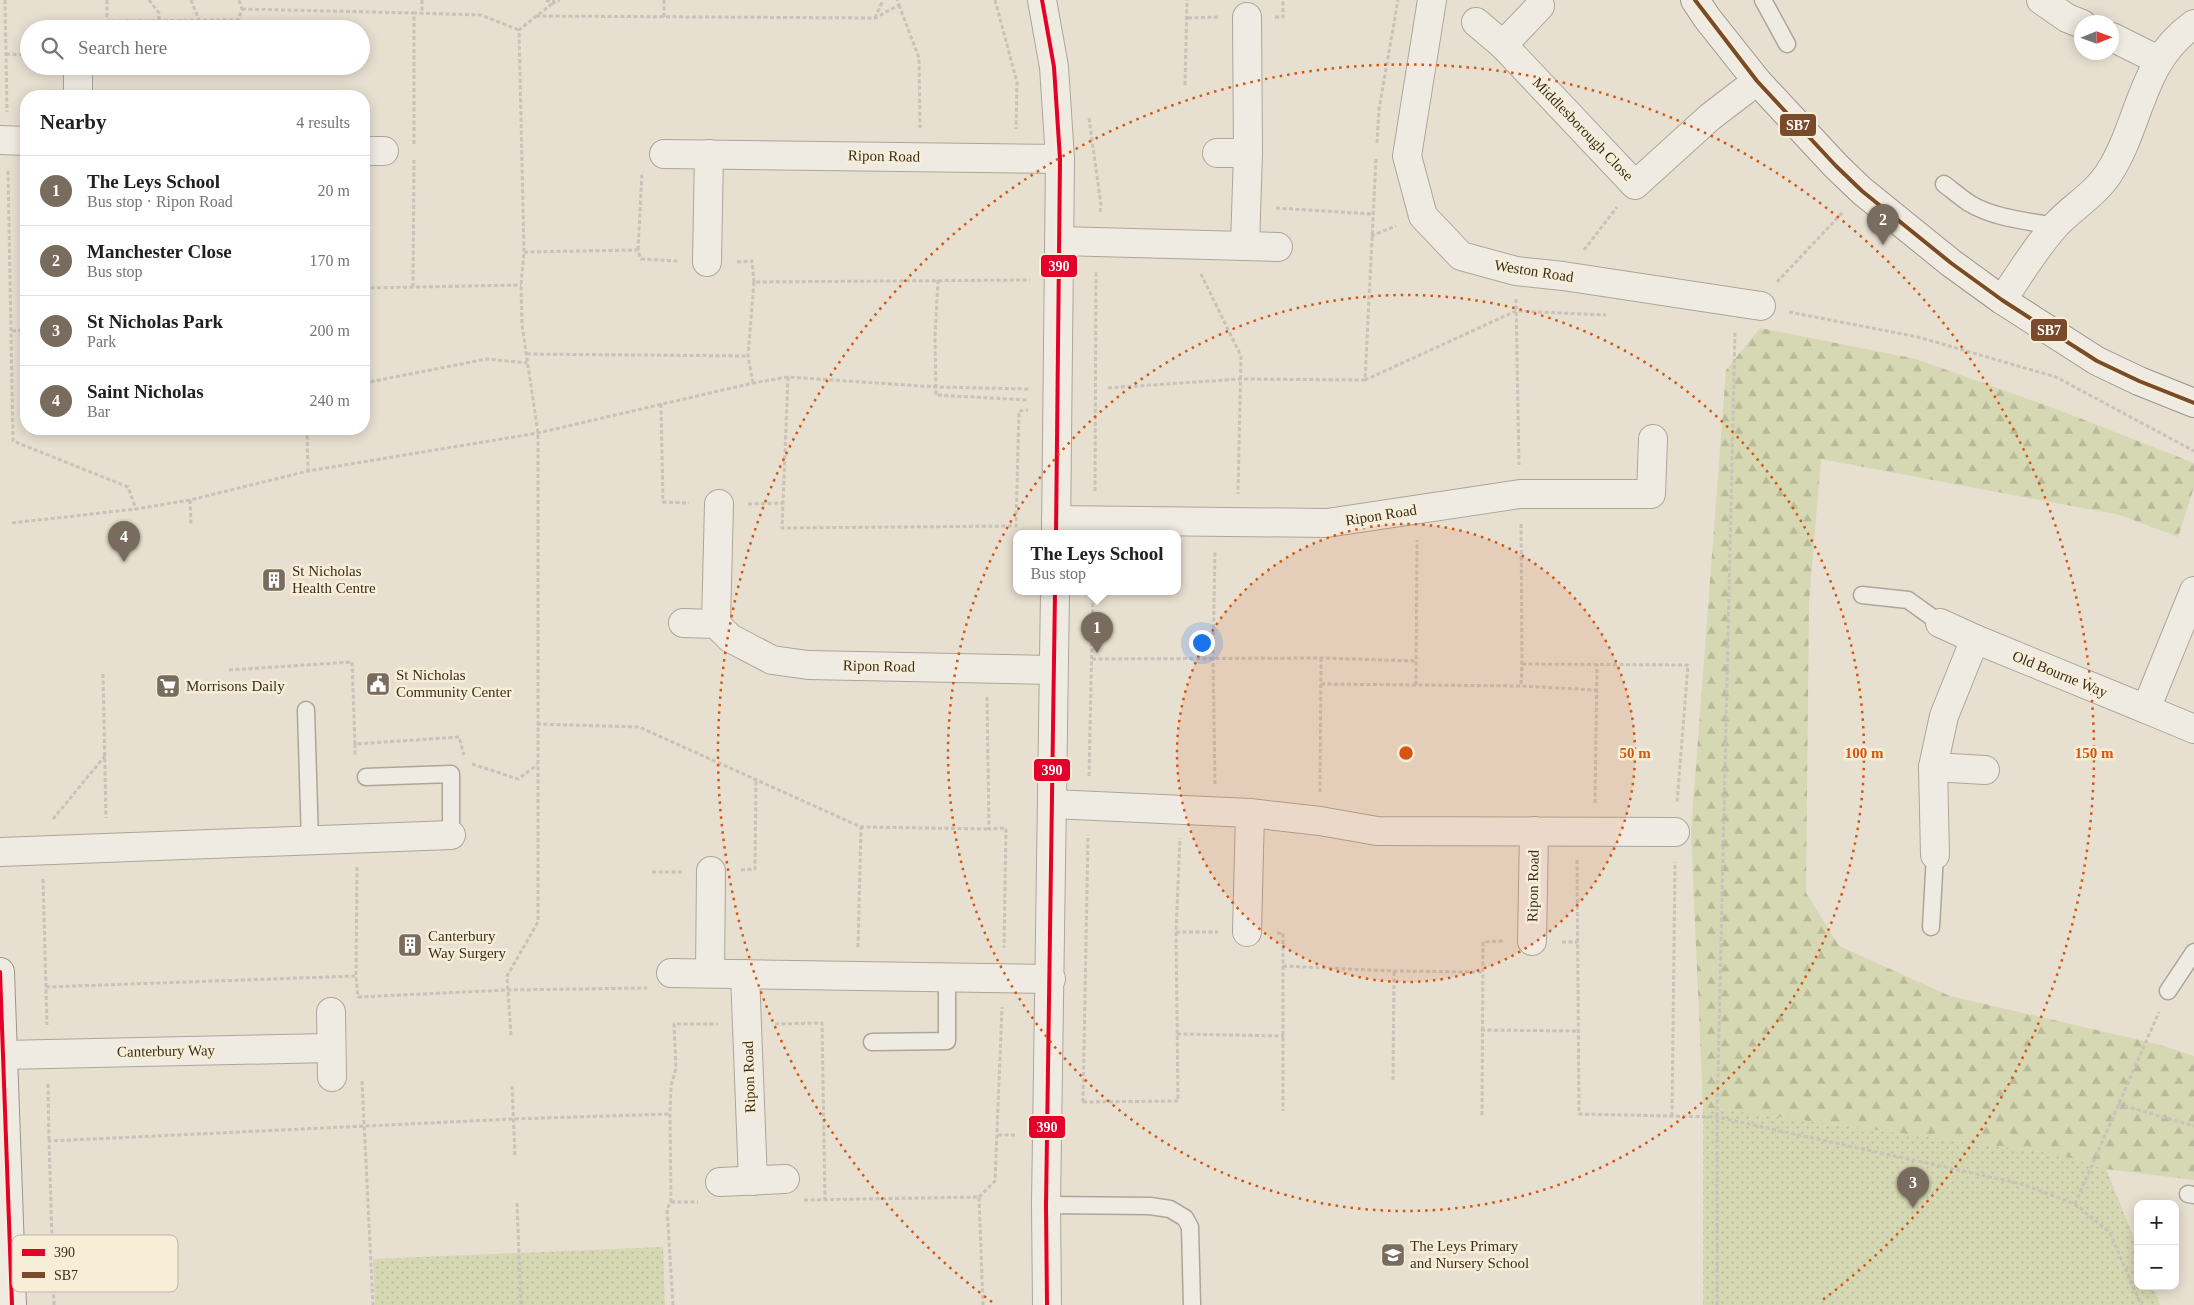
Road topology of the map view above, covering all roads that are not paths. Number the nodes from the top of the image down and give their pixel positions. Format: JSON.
{"nodes":[{"id":1,"x":1042,"y":0,"type":"edge"},
{"id":2,"x":1432,"y":0,"type":"edge"},
{"id":3,"x":1695,"y":0,"type":"edge"},
{"id":4,"x":1763,"y":0,"type":"edge"},
{"id":5,"x":2041,"y":0,"type":"edge"},
{"id":6,"x":1543,"y":3,"type":"edge"},
{"id":7,"x":1248,"y":17,"type":"dead end"},
{"id":8,"x":2074,"y":21,"type":"edge"},
{"id":9,"x":1476,"y":22,"type":"dead end"},
{"id":10,"x":2194,"y":24,"type":"edge"},
{"id":11,"x":2119,"y":40,"type":"edge"},
{"id":12,"x":1787,"y":44,"type":"dead end"},
{"id":13,"x":1502,"y":45,"type":"junction"},
{"id":14,"x":2158,"y":60,"type":"junction"},
{"id":15,"x":78,"y":75,"type":"edge"},
{"id":16,"x":1757,"y":81,"type":"junction"},
{"id":17,"x":78,"y":90,"type":"edge"},
{"id":18,"x":1217,"y":153,"type":"dead end"},
{"id":19,"x":1248,"y":153,"type":"junction"},
{"id":20,"x":664,"y":154,"type":"road end"},
{"id":21,"x":709,"y":154,"type":"junction"},
{"id":22,"x":1060,"y":159,"type":"junction"},
{"id":23,"x":1944,"y":184,"type":"dead end"},
{"id":24,"x":2055,"y":226,"type":"junction"},
{"id":25,"x":1060,"y":241,"type":"junction"},
{"id":26,"x":1245,"y":246,"type":"junction"},
{"id":27,"x":1278,"y":247,"type":"dead end"},
{"id":28,"x":708,"y":262,"type":"road end"},
{"id":29,"x":2002,"y":300,"type":"junction"},
{"id":30,"x":1751,"y":304,"type":"road end"},
{"id":31,"x":2194,"y":403,"type":"edge"},
{"id":32,"x":1653,"y":439,"type":"dead end"},
{"id":33,"x":719,"y":504,"type":"road end"},
{"id":34,"x":1056,"y":527,"type":"edge"},
{"id":35,"x":2194,"y":591,"type":"edge"},
{"id":36,"x":1055,"y":595,"type":"edge"},
{"id":37,"x":1862,"y":595,"type":"dead end"},
{"id":38,"x":683,"y":622,"type":"dead end"},
{"id":39,"x":1940,"y":623,"type":"joint"},
{"id":40,"x":716,"y":624,"type":"junction"},
{"id":41,"x":1974,"y":639,"type":"junction"},
{"id":42,"x":1053,"y":670,"type":"junction"},
{"id":43,"x":2146,"y":709,"type":"junction"},
{"id":44,"x":306,"y":710,"type":"dead end"},
{"id":45,"x":2194,"y":729,"type":"edge"},
{"id":46,"x":1933,"y":767,"type":"junction"},
{"id":47,"x":1985,"y":770,"type":"dead end"},
{"id":48,"x":366,"y":777,"type":"dead end"},
{"id":49,"x":1052,"y":804,"type":"junction"},
{"id":50,"x":1250,"y":813,"type":"junction"},
{"id":51,"x":1534,"y":831,"type":"junction"},
{"id":52,"x":1675,"y":832,"type":"dead end"},
{"id":53,"x":451,"y":835,"type":"joint"},
{"id":54,"x":310,"y":842,"type":"junction"},
{"id":55,"x":0,"y":852,"type":"edge"},
{"id":56,"x":1935,"y":855,"type":"joint"},
{"id":57,"x":711,"y":871,"type":"dead end"},
{"id":58,"x":1931,"y":927,"type":"dead end"},
{"id":59,"x":1247,"y":932,"type":"dead end"},
{"id":60,"x":1532,"y":941,"type":"road end"},
{"id":61,"x":2194,"y":952,"type":"edge"},
{"id":62,"x":0,"y":972,"type":"edge"},
{"id":63,"x":710,"y":973,"type":"junction"},
{"id":64,"x":671,"y":974,"type":"road end"},
{"id":65,"x":745,"y":974,"type":"junction"},
{"id":66,"x":947,"y":977,"type":"junction"},
{"id":67,"x":1050,"y":979,"type":"junction"},
{"id":68,"x":2168,"y":991,"type":"road end"},
{"id":69,"x":331,"y":1012,"type":"dead end"},
{"id":70,"x":872,"y":1042,"type":"dead end"},
{"id":71,"x":330,"y":1048,"type":"junction"},
{"id":72,"x":2,"y":1055,"type":"junction"},
{"id":73,"x":332,"y":1077,"type":"dead end"},
{"id":74,"x":752,"y":1181,"type":"junction"},
{"id":75,"x":792,"y":1190,"type":"road end"},
{"id":76,"x":714,"y":1192,"type":"road end"},
{"id":77,"x":1046,"y":1205,"type":"junction"},
{"id":78,"x":5,"y":1263,"type":"edge"},
{"id":79,"x":12,"y":1305,"type":"edge"},
{"id":80,"x":1047,"y":1305,"type":"edge"},
{"id":81,"x":1192,"y":1305,"type":"edge"}],
"edges":[{"from":1,"to":22,"type":"street","name":"Ripon Road"},
{"from":2,"to":30,"type":"street","name":"Weston Road"},
{"from":3,"to":16,"type":"street"},
{"from":4,"to":12,"type":"lane"},
{"from":5,"to":8,"type":"street"},
{"from":6,"to":13,"type":"street"},
{"from":7,"to":19,"type":"street"},
{"from":9,"to":13,"type":"street","name":"Middlesborough Close"},
{"from":10,"to":14,"type":"street"},
{"from":11,"to":14,"type":"street"},
{"from":13,"to":16,"type":"street","name":"Middlesborough Close"},
{"from":14,"to":24,"type":"street"},
{"from":15,"to":17,"type":"street"},
{"from":16,"to":29,"type":"street"},
{"from":18,"to":19,"type":"street"},
{"from":19,"to":26,"type":"street"},
{"from":20,"to":21,"type":"street","name":"Ripon Road"},
{"from":21,"to":22,"type":"street","name":"Ripon Road"},
{"from":21,"to":28,"type":"street"},
{"from":22,"to":25,"type":"street","name":"Ripon Road"},
{"from":23,"to":24,"type":"lane"},
{"from":24,"to":29,"type":"street"},
{"from":25,"to":26,"type":"street"},
{"from":25,"to":34,"type":"street","name":"Ripon Road"},
{"from":26,"to":27,"type":"street"},
{"from":29,"to":31,"type":"street"},
{"from":32,"to":34,"type":"street","name":"Ripon Road"},
{"from":33,"to":40,"type":"street"},
{"from":35,"to":43,"type":"street"},
{"from":36,"to":42,"type":"street"},
{"from":37,"to":39,"type":"lane"},
{"from":38,"to":40,"type":"street"},
{"from":39,"to":41,"type":"street","name":"Old Bourne Way"},
{"from":40,"to":42,"type":"street","name":"Ripon Road"},
{"from":41,"to":43,"type":"street","name":"Old Bourne Way"},
{"from":41,"to":46,"type":"street"},
{"from":42,"to":49,"type":"street"},
{"from":43,"to":45,"type":"street","name":"Old Bourne Way"},
{"from":44,"to":54,"type":"lane"},
{"from":46,"to":47,"type":"street"},
{"from":46,"to":56,"type":"street"},
{"from":48,"to":53,"type":"lane"},
{"from":49,"to":50,"type":"street","name":"Ripon Road"},
{"from":49,"to":67,"type":"street"},
{"from":50,"to":51,"type":"street","name":"Ripon Road"},
{"from":50,"to":59,"type":"street"},
{"from":51,"to":52,"type":"street","name":"Ripon Road"},
{"from":51,"to":60,"type":"street","name":"Ripon Road"},
{"from":53,"to":54,"type":"street"},
{"from":54,"to":55,"type":"street"},
{"from":56,"to":58,"type":"lane"},
{"from":57,"to":63,"type":"street"},
{"from":61,"to":68,"type":"lane"},
{"from":62,"to":72,"type":"street"},
{"from":63,"to":64,"type":"street"},
{"from":63,"to":65,"type":"street"},
{"from":65,"to":66,"type":"street"},
{"from":65,"to":74,"type":"street","name":"Ripon Road"},
{"from":66,"to":67,"type":"street"},
{"from":66,"to":70,"type":"lane"},
{"from":67,"to":77,"type":"street"},
{"from":69,"to":71,"type":"street"},
{"from":71,"to":72,"type":"street","name":"Canterbury Way"},
{"from":71,"to":73,"type":"street"},
{"from":72,"to":78,"type":"street"},
{"from":74,"to":75,"type":"street"},
{"from":74,"to":76,"type":"street"},
{"from":77,"to":80,"type":"street"},
{"from":77,"to":81,"type":"lane"},
{"from":78,"to":79,"type":"street"}]}
